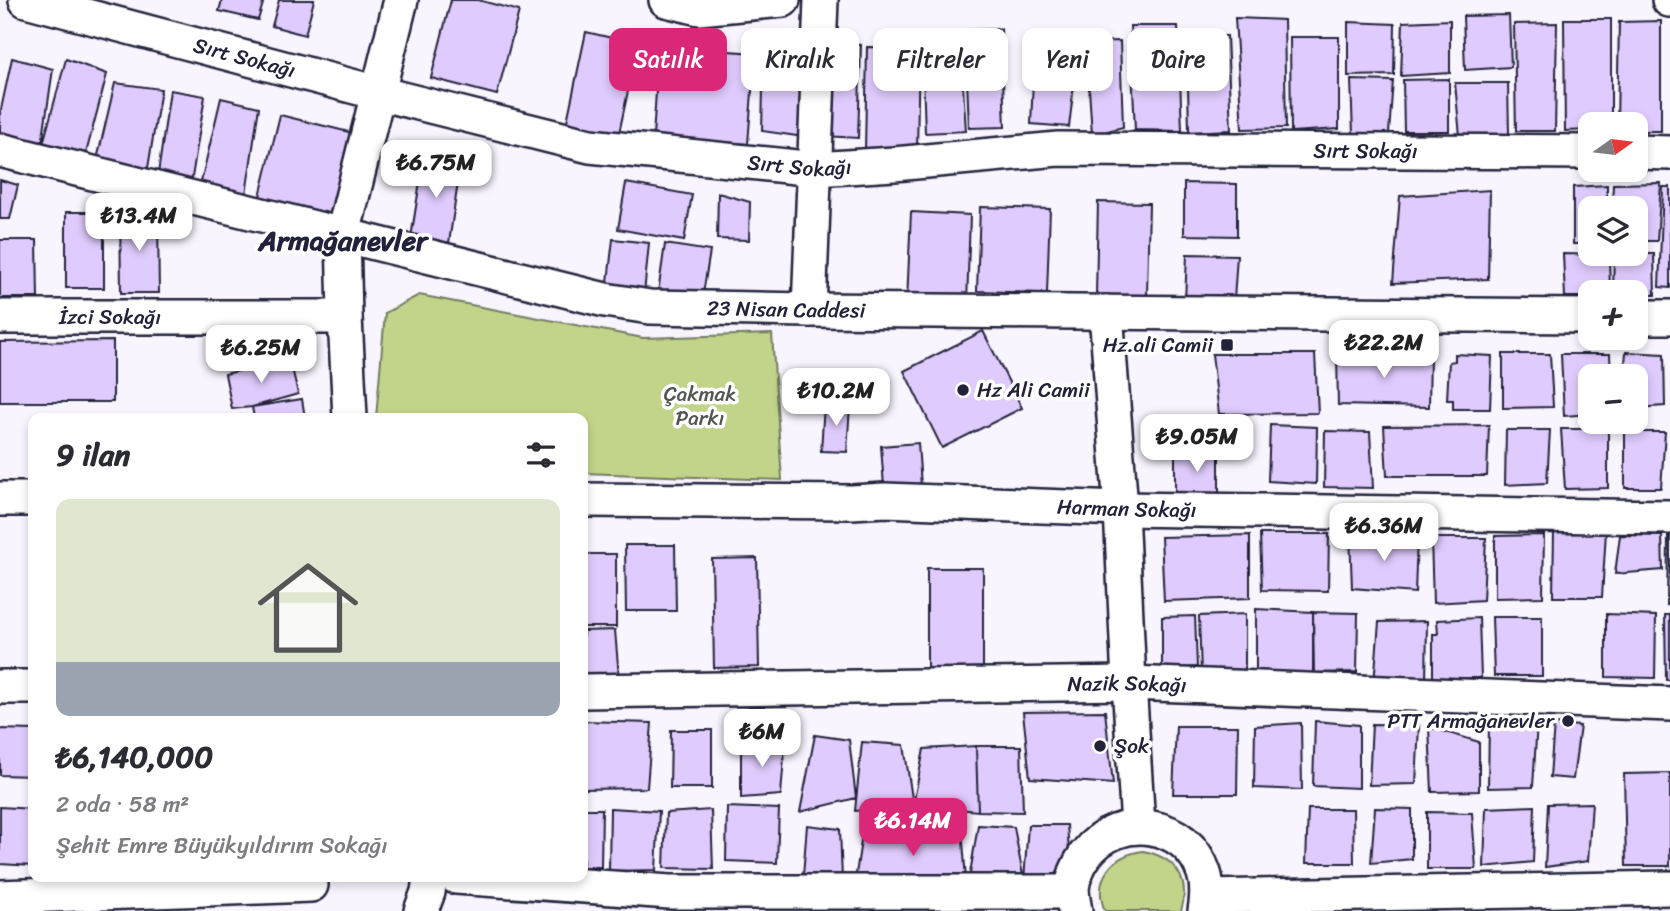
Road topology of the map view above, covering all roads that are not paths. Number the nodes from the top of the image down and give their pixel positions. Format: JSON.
{"nodes":[{"id":1,"x":26,"y":0,"type":"edge"},
{"id":2,"x":401,"y":0,"type":"edge"},
{"id":3,"x":666,"y":0,"type":"edge"},
{"id":4,"x":783,"y":0,"type":"edge"},
{"id":5,"x":821,"y":0,"type":"edge"},
{"id":6,"x":378,"y":93,"type":"junction"},
{"id":7,"x":0,"y":150,"type":"edge"},
{"id":8,"x":1578,"y":152,"type":"edge"},
{"id":9,"x":1648,"y":152,"type":"edge"},
{"id":10,"x":1670,"y":153,"type":"edge"},
{"id":11,"x":815,"y":169,"type":"junction"},
{"id":12,"x":343,"y":234,"type":"junction"},
{"id":13,"x":809,"y":310,"type":"junction"},
{"id":14,"x":1106,"y":312,"type":"junction"},
{"id":15,"x":1578,"y":316,"type":"edge"},
{"id":16,"x":0,"y":317,"type":"edge"},
{"id":17,"x":345,"y":317,"type":"junction"},
{"id":18,"x":1648,"y":317,"type":"edge"},
{"id":19,"x":1670,"y":317,"type":"edge"},
{"id":20,"x":350,"y":413,"type":"edge"},
{"id":21,"x":0,"y":499,"type":"edge"},
{"id":22,"x":28,"y":499,"type":"edge"},
{"id":23,"x":588,"y":500,"type":"edge"},
{"id":24,"x":1122,"y":509,"type":"junction"},
{"id":25,"x":1670,"y":517,"type":"edge"},
{"id":26,"x":1129,"y":683,"type":"junction"},
{"id":27,"x":0,"y":687,"type":"edge"},
{"id":28,"x":28,"y":687,"type":"edge"},
{"id":29,"x":588,"y":691,"type":"edge"},
{"id":30,"x":1670,"y":704,"type":"edge"},
{"id":31,"x":1138,"y":826,"type":"junction"},
{"id":32,"x":429,"y":882,"type":"edge"},
{"id":33,"x":527,"y":882,"type":"edge"},
{"id":34,"x":1670,"y":888,"type":"edge"},
{"id":35,"x":314,"y":891,"type":"edge"},
{"id":36,"x":20,"y":902,"type":"edge"},
{"id":37,"x":1074,"y":902,"type":"edge"},
{"id":38,"x":1206,"y":904,"type":"edge"},
{"id":39,"x":421,"y":911,"type":"edge"}],
"edges":[{"from":1,"to":6,"type":"street","name":"Sırt Sokağı"},
{"from":2,"to":6,"type":"street"},
{"from":3,"to":4,"type":"street"},
{"from":5,"to":11,"type":"street"},
{"from":6,"to":11,"type":"street","name":"Sırt Sokağı"},
{"from":6,"to":12,"type":"street"},
{"from":7,"to":12,"type":"street","name":"23 Nisan Caddesi"},
{"from":8,"to":11,"type":"street","name":"Sırt Sokağı"},
{"from":9,"to":10,"type":"street"},
{"from":11,"to":13,"type":"street"},
{"from":12,"to":13,"type":"street","name":"23 Nisan Caddesi"},
{"from":12,"to":17,"type":"street"},
{"from":13,"to":14,"type":"street","name":"23 Nisan Caddesi"},
{"from":14,"to":15,"type":"street","name":"23 Nisan Caddesi"},
{"from":14,"to":24,"type":"street"},
{"from":16,"to":17,"type":"street","name":"İzci Sokağı"},
{"from":17,"to":20,"type":"street"},
{"from":18,"to":19,"type":"street"},
{"from":21,"to":22,"type":"street"},
{"from":23,"to":24,"type":"street","name":"Harman Sokağı"},
{"from":24,"to":25,"type":"street","name":"Harman Sokağı"},
{"from":24,"to":26,"type":"street"},
{"from":26,"to":29,"type":"street","name":"Nazik Sokağı"},
{"from":26,"to":30,"type":"street","name":"Nazik Sokağı"},
{"from":26,"to":31,"type":"street"},
{"from":27,"to":28,"type":"street"},
{"from":31,"to":37,"type":"street"},
{"from":31,"to":38,"type":"street"},
{"from":32,"to":39,"type":"street"},
{"from":33,"to":37,"type":"street"},
{"from":34,"to":38,"type":"street"},
{"from":35,"to":36,"type":"street"}]}
